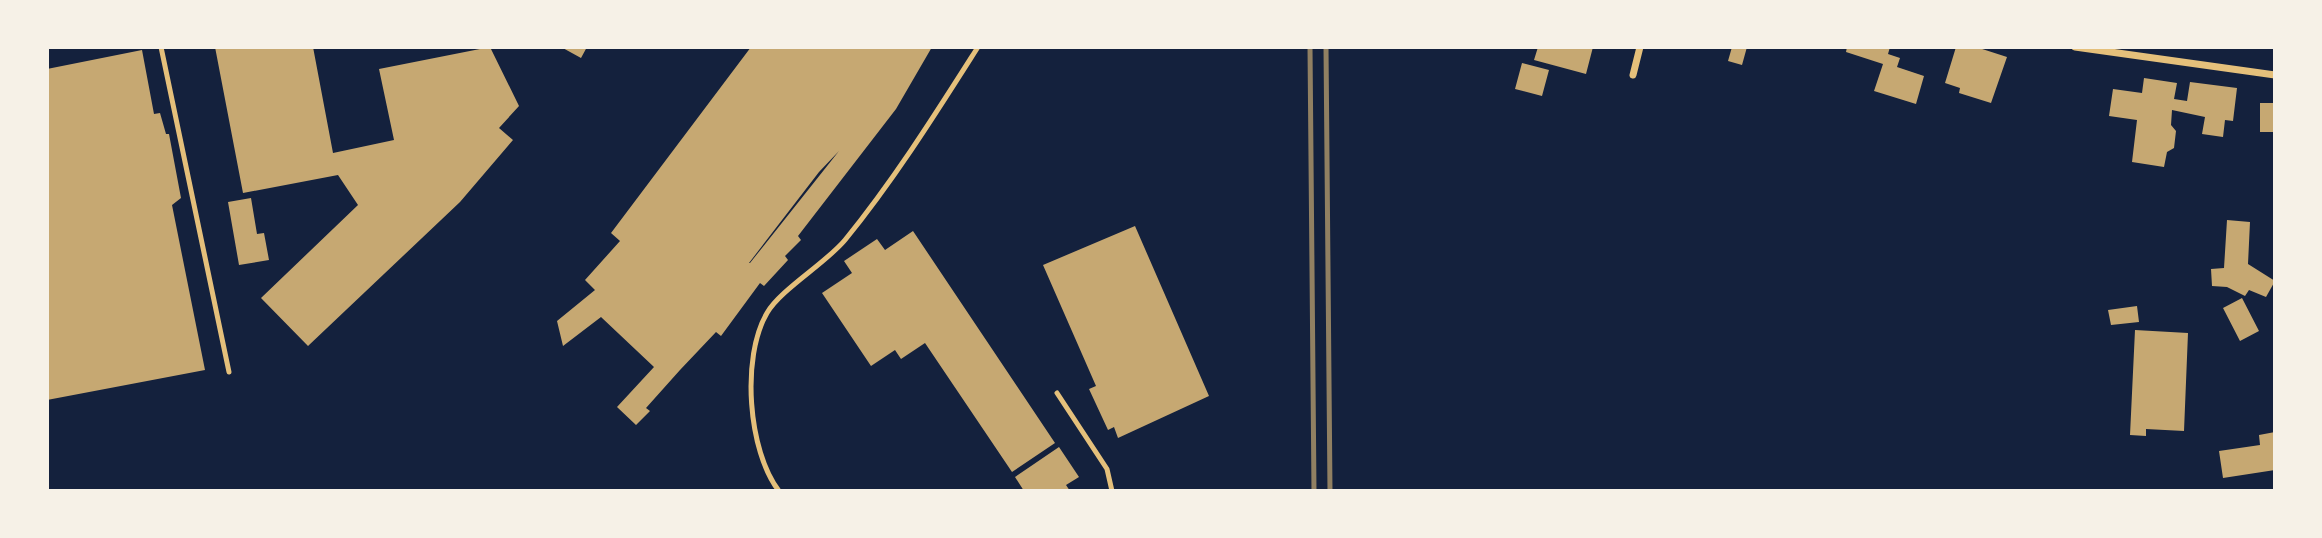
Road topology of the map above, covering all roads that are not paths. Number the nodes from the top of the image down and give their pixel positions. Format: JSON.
{"nodes":[{"id":1,"x":161,"y":47,"type":"edge"},
{"id":2,"x":978,"y":47,"type":"edge"},
{"id":3,"x":1640,"y":47,"type":"edge"},
{"id":4,"x":2076,"y":47,"type":"edge"},
{"id":5,"x":2100,"y":49,"type":"edge"},
{"id":6,"x":1633,"y":75,"type":"dead end"},
{"id":7,"x":2275,"y":75,"type":"edge"},
{"id":8,"x":229,"y":372,"type":"dead end"},
{"id":9,"x":1057,"y":393,"type":"dead end"},
{"id":10,"x":779,"y":491,"type":"edge"},
{"id":11,"x":1112,"y":491,"type":"edge"}],
"edges":[{"from":1,"to":8,"type":"lane"},
{"from":2,"to":10,"type":"lane"},
{"from":3,"to":6,"type":"street"},
{"from":4,"to":5,"type":"street"},
{"from":5,"to":7,"type":"street"},
{"from":9,"to":11,"type":"lane"}]}
